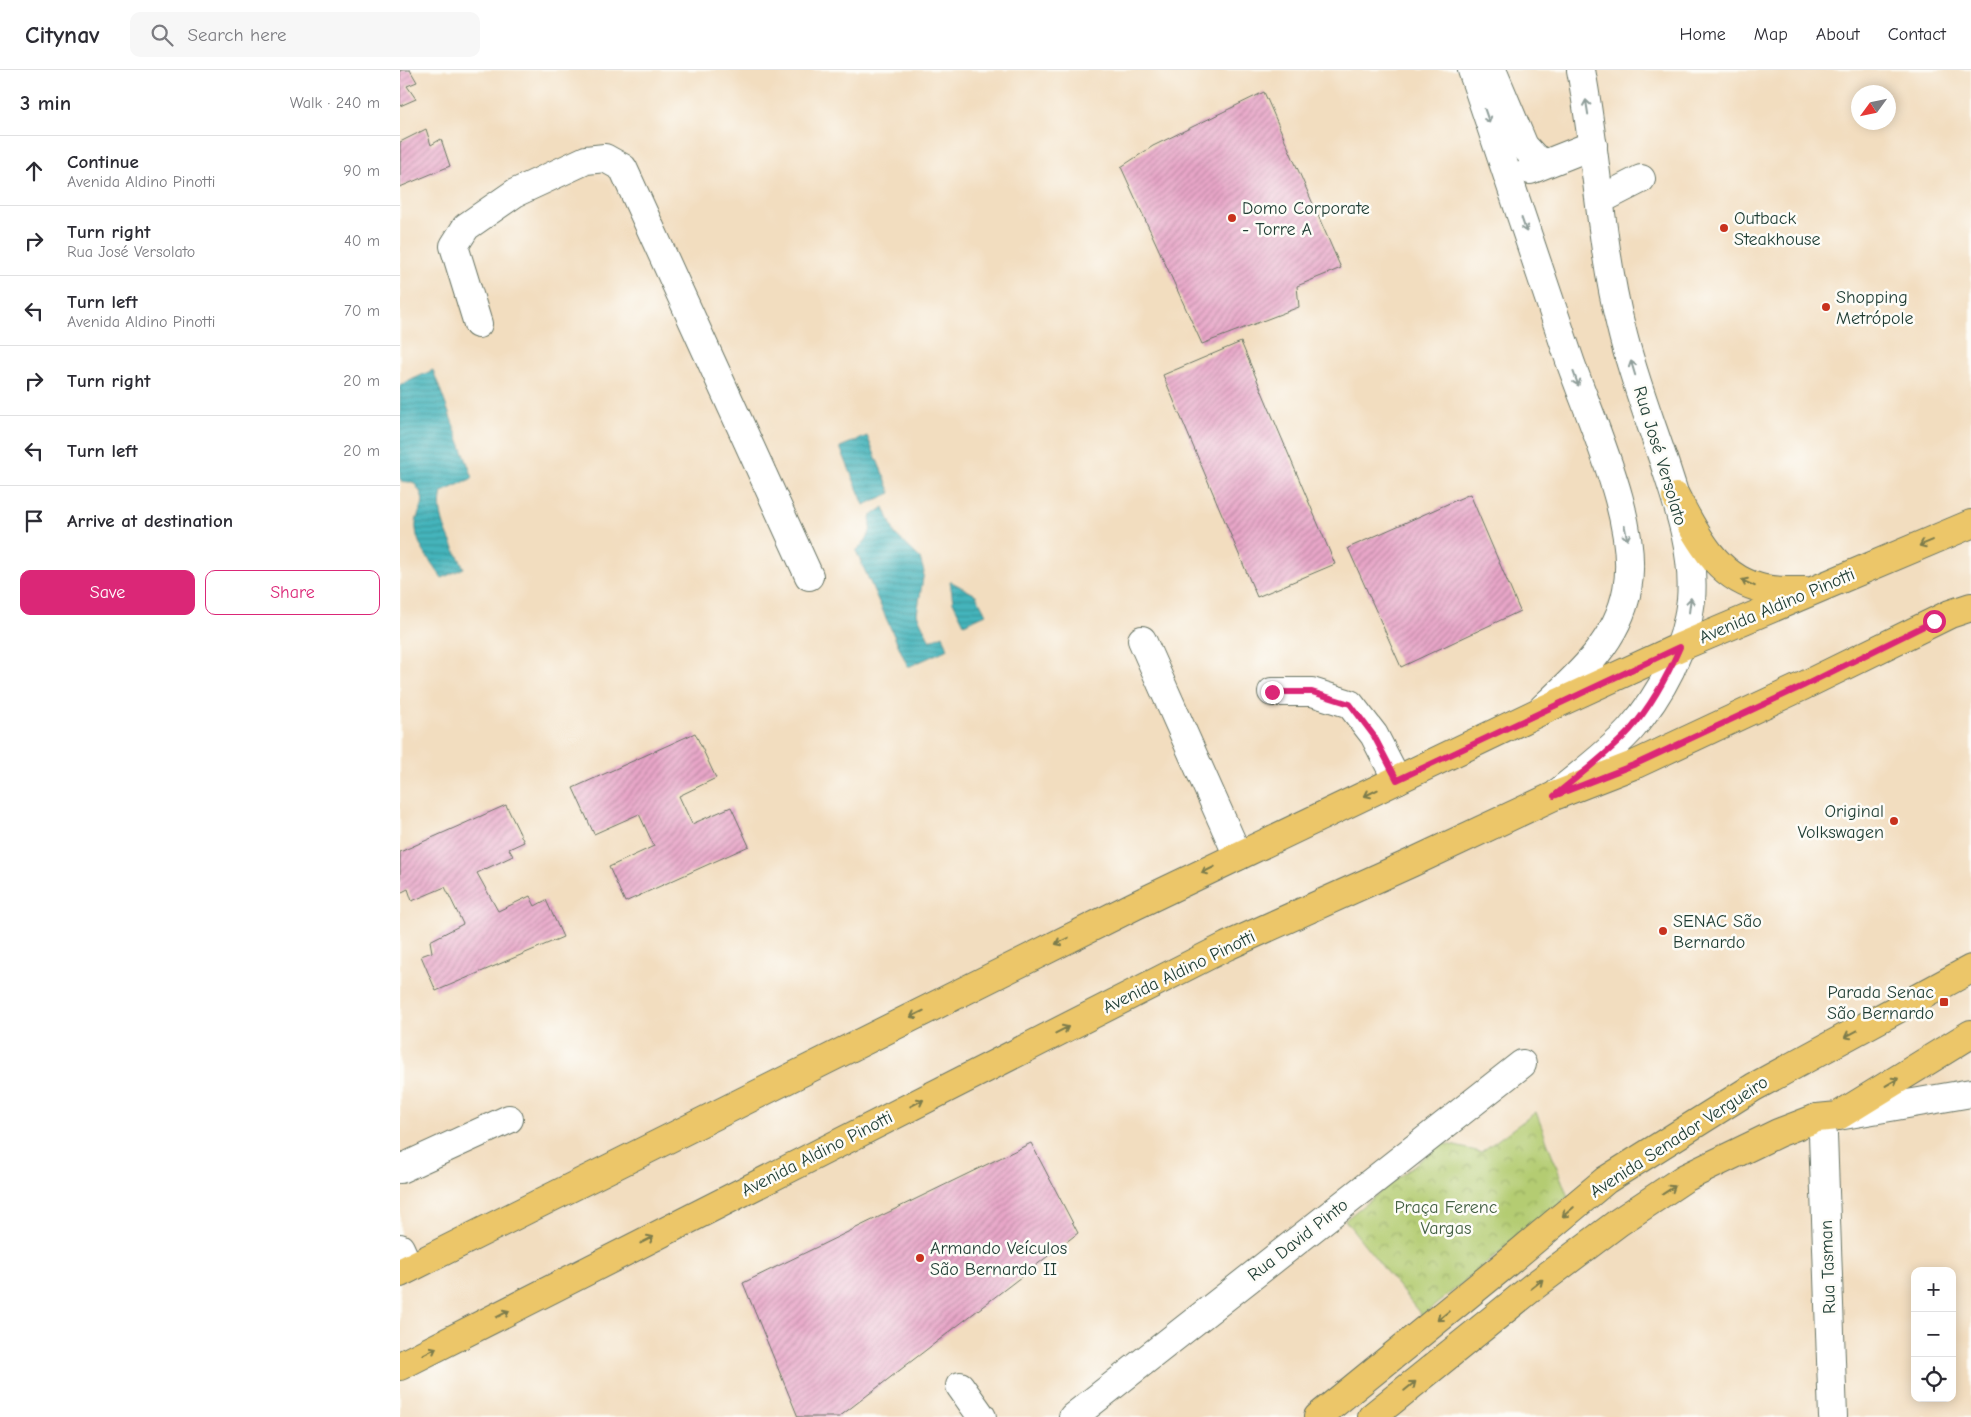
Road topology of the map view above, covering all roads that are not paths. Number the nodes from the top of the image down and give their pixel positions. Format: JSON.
{"nodes":[{"id":1,"x":1472,"y":70,"type":"edge"},
{"id":2,"x":1492,"y":70,"type":"edge"},
{"id":3,"x":1580,"y":70,"type":"edge"},
{"id":4,"x":1594,"y":145,"type":"junction"},
{"id":5,"x":1546,"y":163,"type":"junction"},
{"id":6,"x":1508,"y":179,"type":"junction"},
{"id":7,"x":1641,"y":179,"type":"dead end"},
{"id":8,"x":1600,"y":200,"type":"junction"},
{"id":9,"x":478,"y":324,"type":"dead end"},
{"id":10,"x":1676,"y":497,"type":"junction"},
{"id":11,"x":1971,"y":524,"type":"edge"},
{"id":12,"x":809,"y":576,"type":"dead end"},
{"id":13,"x":1813,"y":591,"type":"junction"},
{"id":14,"x":1971,"y":606,"type":"edge"},
{"id":15,"x":1142,"y":640,"type":"dead end"},
{"id":16,"x":1680,"y":647,"type":"junction"},
{"id":17,"x":1272,"y":692,"type":"dead end"},
{"id":18,"x":1541,"y":711,"type":"junction"},
{"id":19,"x":1397,"y":780,"type":"junction"},
{"id":20,"x":1554,"y":796,"type":"junction"},
{"id":21,"x":1238,"y":856,"type":"junction"},
{"id":22,"x":1971,"y":970,"type":"edge"},
{"id":23,"x":1971,"y":1034,"type":"edge"},
{"id":24,"x":1522,"y":1064,"type":"dead end"},
{"id":25,"x":1971,"y":1093,"type":"edge"},
{"id":26,"x":1827,"y":1117,"type":"junction"},
{"id":27,"x":509,"y":1119,"type":"dead end"},
{"id":28,"x":400,"y":1169,"type":"edge"},
{"id":29,"x":403,"y":1263,"type":"edge"},
{"id":30,"x":400,"y":1366,"type":"edge"},
{"id":31,"x":960,"y":1386,"type":"dead end"},
{"id":32,"x":982,"y":1417,"type":"edge"},
{"id":33,"x":1073,"y":1417,"type":"edge"},
{"id":34,"x":1318,"y":1417,"type":"edge"},
{"id":35,"x":1372,"y":1417,"type":"edge"},
{"id":36,"x":1833,"y":1417,"type":"edge"}],
"edges":[{"from":1,"to":6,"type":"street","one_way":true},
{"from":2,"to":5,"type":"street"},
{"from":4,"to":3,"type":"street","name":"Rua José Versolato","one_way":true},
{"from":4,"to":5,"type":"street"},
{"from":4,"to":8,"type":"street","name":"Rua José Versolato"},
{"from":5,"to":6,"type":"street"},
{"from":6,"to":18,"type":"street","one_way":true},
{"from":7,"to":8,"type":"street"},
{"from":10,"to":8,"type":"street","name":"Rua José Versolato","one_way":true},
{"from":9,"to":12,"type":"street"},
{"from":13,"to":10,"type":"main road","one_way":true},
{"from":16,"to":10,"type":"street","name":"Rua José Versolato","one_way":true},
{"from":11,"to":13,"type":"main road","name":"Avenida Aldino Pinotti","one_way":true},
{"from":13,"to":16,"type":"main road","name":"Avenida Aldino Pinotti"},
{"from":14,"to":20,"type":"main road","name":"Avenida Aldino Pinotti"},
{"from":15,"to":21,"type":"street"},
{"from":16,"to":18,"type":"main road","name":"Avenida Aldino Pinotti"},
{"from":16,"to":20,"type":"street","name":"Rua José Versolato"},
{"from":17,"to":19,"type":"street"},
{"from":18,"to":19,"type":"main road","name":"Avenida Aldino Pinotti"},
{"from":19,"to":21,"type":"main road","name":"Avenida Aldino Pinotti","one_way":true},
{"from":30,"to":20,"type":"main road","name":"Avenida Aldino Pinotti","one_way":true},
{"from":21,"to":29,"type":"main road","name":"Avenida Aldino Pinotti","one_way":true},
{"from":22,"to":34,"type":"main road","name":"Avenida Senador Vergueiro","one_way":true},
{"from":26,"to":23,"type":"main road","one_way":true},
{"from":24,"to":33,"type":"street","name":"Rua David Pinto"},
{"from":25,"to":26,"type":"street"},
{"from":35,"to":26,"type":"main road","one_way":true},
{"from":26,"to":36,"type":"street","name":"Rua Tasman"},
{"from":27,"to":28,"type":"street"},
{"from":31,"to":32,"type":"street"}]}
